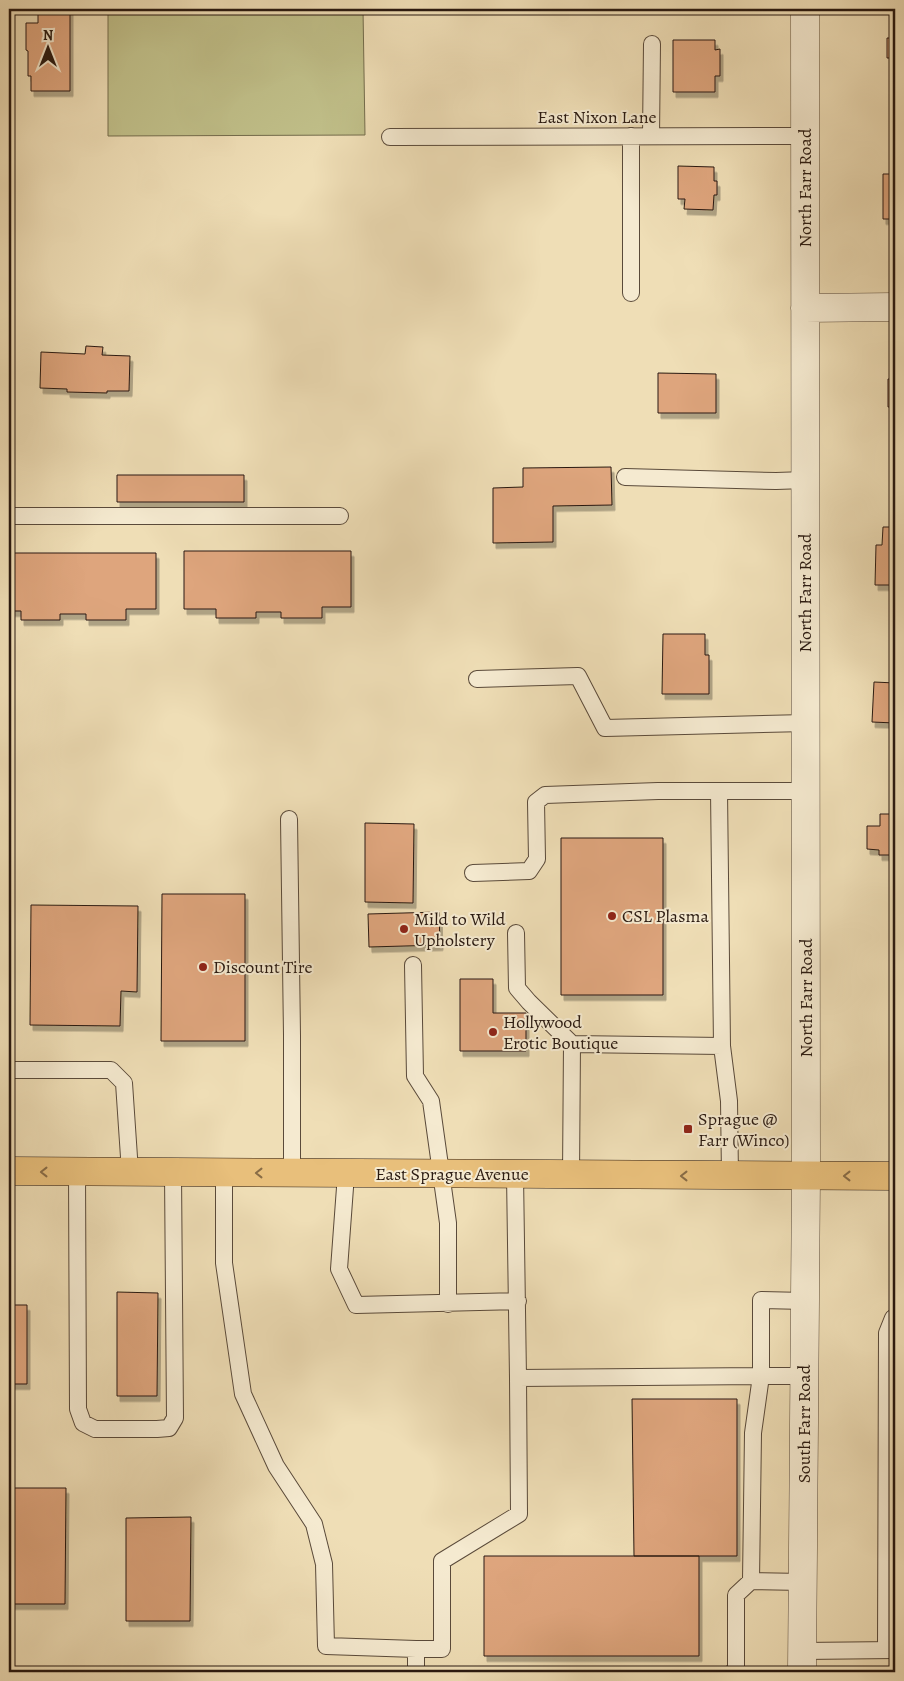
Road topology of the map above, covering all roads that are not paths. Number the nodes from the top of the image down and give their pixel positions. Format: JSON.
{"nodes":[{"id":1,"x":805,"y":9,"type":"edge"},
{"id":2,"x":652,"y":44,"type":"dead end"},
{"id":3,"x":631,"y":136,"type":"junction"},
{"id":4,"x":651,"y":136,"type":"junction"},
{"id":5,"x":805,"y":136,"type":"junction"},
{"id":6,"x":390,"y":137,"type":"dead end"},
{"id":7,"x":631,"y":293,"type":"dead end"},
{"id":8,"x":895,"y":307,"type":"edge"},
{"id":9,"x":805,"y":308,"type":"junction"},
{"id":10,"x":625,"y":477,"type":"dead end"},
{"id":11,"x":805,"y":480,"type":"junction"},
{"id":12,"x":9,"y":516,"type":"edge"},
{"id":13,"x":340,"y":516,"type":"dead end"},
{"id":14,"x":477,"y":679,"type":"dead end"},
{"id":15,"x":806,"y":723,"type":"junction"},
{"id":16,"x":719,"y":791,"type":"junction"},
{"id":17,"x":806,"y":791,"type":"junction"},
{"id":18,"x":289,"y":819,"type":"dead end"},
{"id":19,"x":473,"y":873,"type":"dead end"},
{"id":20,"x":516,"y":932,"type":"dead end"},
{"id":21,"x":413,"y":965,"type":"dead end"},
{"id":22,"x":572,"y":1044,"type":"junction"},
{"id":23,"x":722,"y":1046,"type":"junction"},
{"id":24,"x":9,"y":1070,"type":"edge"},
{"id":25,"x":9,"y":1171,"type":"edge"},
{"id":26,"x":77,"y":1172,"type":"junction"},
{"id":27,"x":130,"y":1172,"type":"junction"},
{"id":28,"x":173,"y":1173,"type":"junction"},
{"id":29,"x":224,"y":1173,"type":"junction"},
{"id":30,"x":292,"y":1173,"type":"junction"},
{"id":31,"x":346,"y":1174,"type":"junction"},
{"id":32,"x":441,"y":1174,"type":"junction"},
{"id":33,"x":515,"y":1174,"type":"junction"},
{"id":34,"x":571,"y":1175,"type":"junction"},
{"id":35,"x":730,"y":1176,"type":"junction"},
{"id":36,"x":806,"y":1176,"type":"junction"},
{"id":37,"x":895,"y":1176,"type":"edge"},
{"id":38,"x":518,"y":1301,"type":"junction"},
{"id":39,"x":805,"y":1301,"type":"junction"},
{"id":40,"x":448,"y":1304,"type":"junction"},
{"id":41,"x":895,"y":1317,"type":"edge"},
{"id":42,"x":761,"y":1376,"type":"junction"},
{"id":43,"x":805,"y":1376,"type":"junction"},
{"id":44,"x":518,"y":1378,"type":"junction"},
{"id":45,"x":751,"y":1581,"type":"junction"},
{"id":46,"x":803,"y":1582,"type":"junction"},
{"id":47,"x":416,"y":1649,"type":"junction"},
{"id":48,"x":891,"y":1650,"type":"edge"},
{"id":49,"x":802,"y":1662,"type":"edge"},
{"id":50,"x":416,"y":1672,"type":"edge"},
{"id":51,"x":733,"y":1672,"type":"edge"}],
"edges":[{"from":1,"to":5,"type":"street","name":"North Farr Road"},
{"from":2,"to":4,"type":"lane"},
{"from":3,"to":4,"type":"lane","name":"East Nixon Lane"},
{"from":3,"to":6,"type":"lane","name":"East Nixon Lane"},
{"from":3,"to":7,"type":"lane"},
{"from":4,"to":5,"type":"lane","name":"East Nixon Lane"},
{"from":5,"to":9,"type":"street","name":"North Farr Road"},
{"from":8,"to":9,"type":"street"},
{"from":9,"to":11,"type":"street","name":"North Farr Road"},
{"from":10,"to":11,"type":"lane"},
{"from":11,"to":15,"type":"street","name":"North Farr Road"},
{"from":12,"to":13,"type":"lane"},
{"from":14,"to":15,"type":"lane"},
{"from":15,"to":17,"type":"street","name":"North Farr Road"},
{"from":16,"to":17,"type":"lane"},
{"from":16,"to":19,"type":"lane"},
{"from":16,"to":23,"type":"lane"},
{"from":17,"to":36,"type":"street","name":"North Farr Road"},
{"from":18,"to":30,"type":"lane"},
{"from":20,"to":22,"type":"lane"},
{"from":21,"to":32,"type":"lane"},
{"from":22,"to":23,"type":"lane"},
{"from":22,"to":34,"type":"lane"},
{"from":23,"to":35,"type":"lane"},
{"from":24,"to":27,"type":"lane"},
{"from":26,"to":25,"type":"main road","name":"East Sprague Avenue","one_way":true},
{"from":26,"to":27,"type":"main road","name":"East Sprague Avenue"},
{"from":26,"to":28,"type":"lane"},
{"from":27,"to":28,"type":"main road","name":"East Sprague Avenue"},
{"from":28,"to":29,"type":"main road","name":"East Sprague Avenue"},
{"from":30,"to":29,"type":"main road","name":"East Sprague Avenue","one_way":true},
{"from":29,"to":47,"type":"lane"},
{"from":30,"to":31,"type":"main road","name":"East Sprague Avenue"},
{"from":31,"to":32,"type":"main road","name":"East Sprague Avenue"},
{"from":31,"to":40,"type":"lane"},
{"from":32,"to":33,"type":"main road","name":"East Sprague Avenue"},
{"from":32,"to":40,"type":"lane"},
{"from":33,"to":34,"type":"main road","name":"East Sprague Avenue"},
{"from":33,"to":38,"type":"lane"},
{"from":35,"to":34,"type":"main road","name":"East Sprague Avenue","one_way":true},
{"from":35,"to":36,"type":"main road","name":"East Sprague Avenue"},
{"from":37,"to":36,"type":"main road","name":"East Sprague Avenue","one_way":true},
{"from":36,"to":39,"type":"street","name":"South Farr Road"},
{"from":38,"to":40,"type":"lane"},
{"from":38,"to":44,"type":"lane"},
{"from":39,"to":42,"type":"lane"},
{"from":39,"to":43,"type":"street","name":"South Farr Road"},
{"from":41,"to":48,"type":"lane"},
{"from":42,"to":43,"type":"lane"},
{"from":42,"to":44,"type":"lane"},
{"from":42,"to":45,"type":"lane"},
{"from":43,"to":46,"type":"street","name":"South Farr Road"},
{"from":44,"to":47,"type":"lane"},
{"from":45,"to":46,"type":"lane"},
{"from":45,"to":51,"type":"lane"},
{"from":46,"to":49,"type":"street","name":"South Farr Road"},
{"from":47,"to":50,"type":"lane"},
{"from":48,"to":49,"type":"lane"}]}
